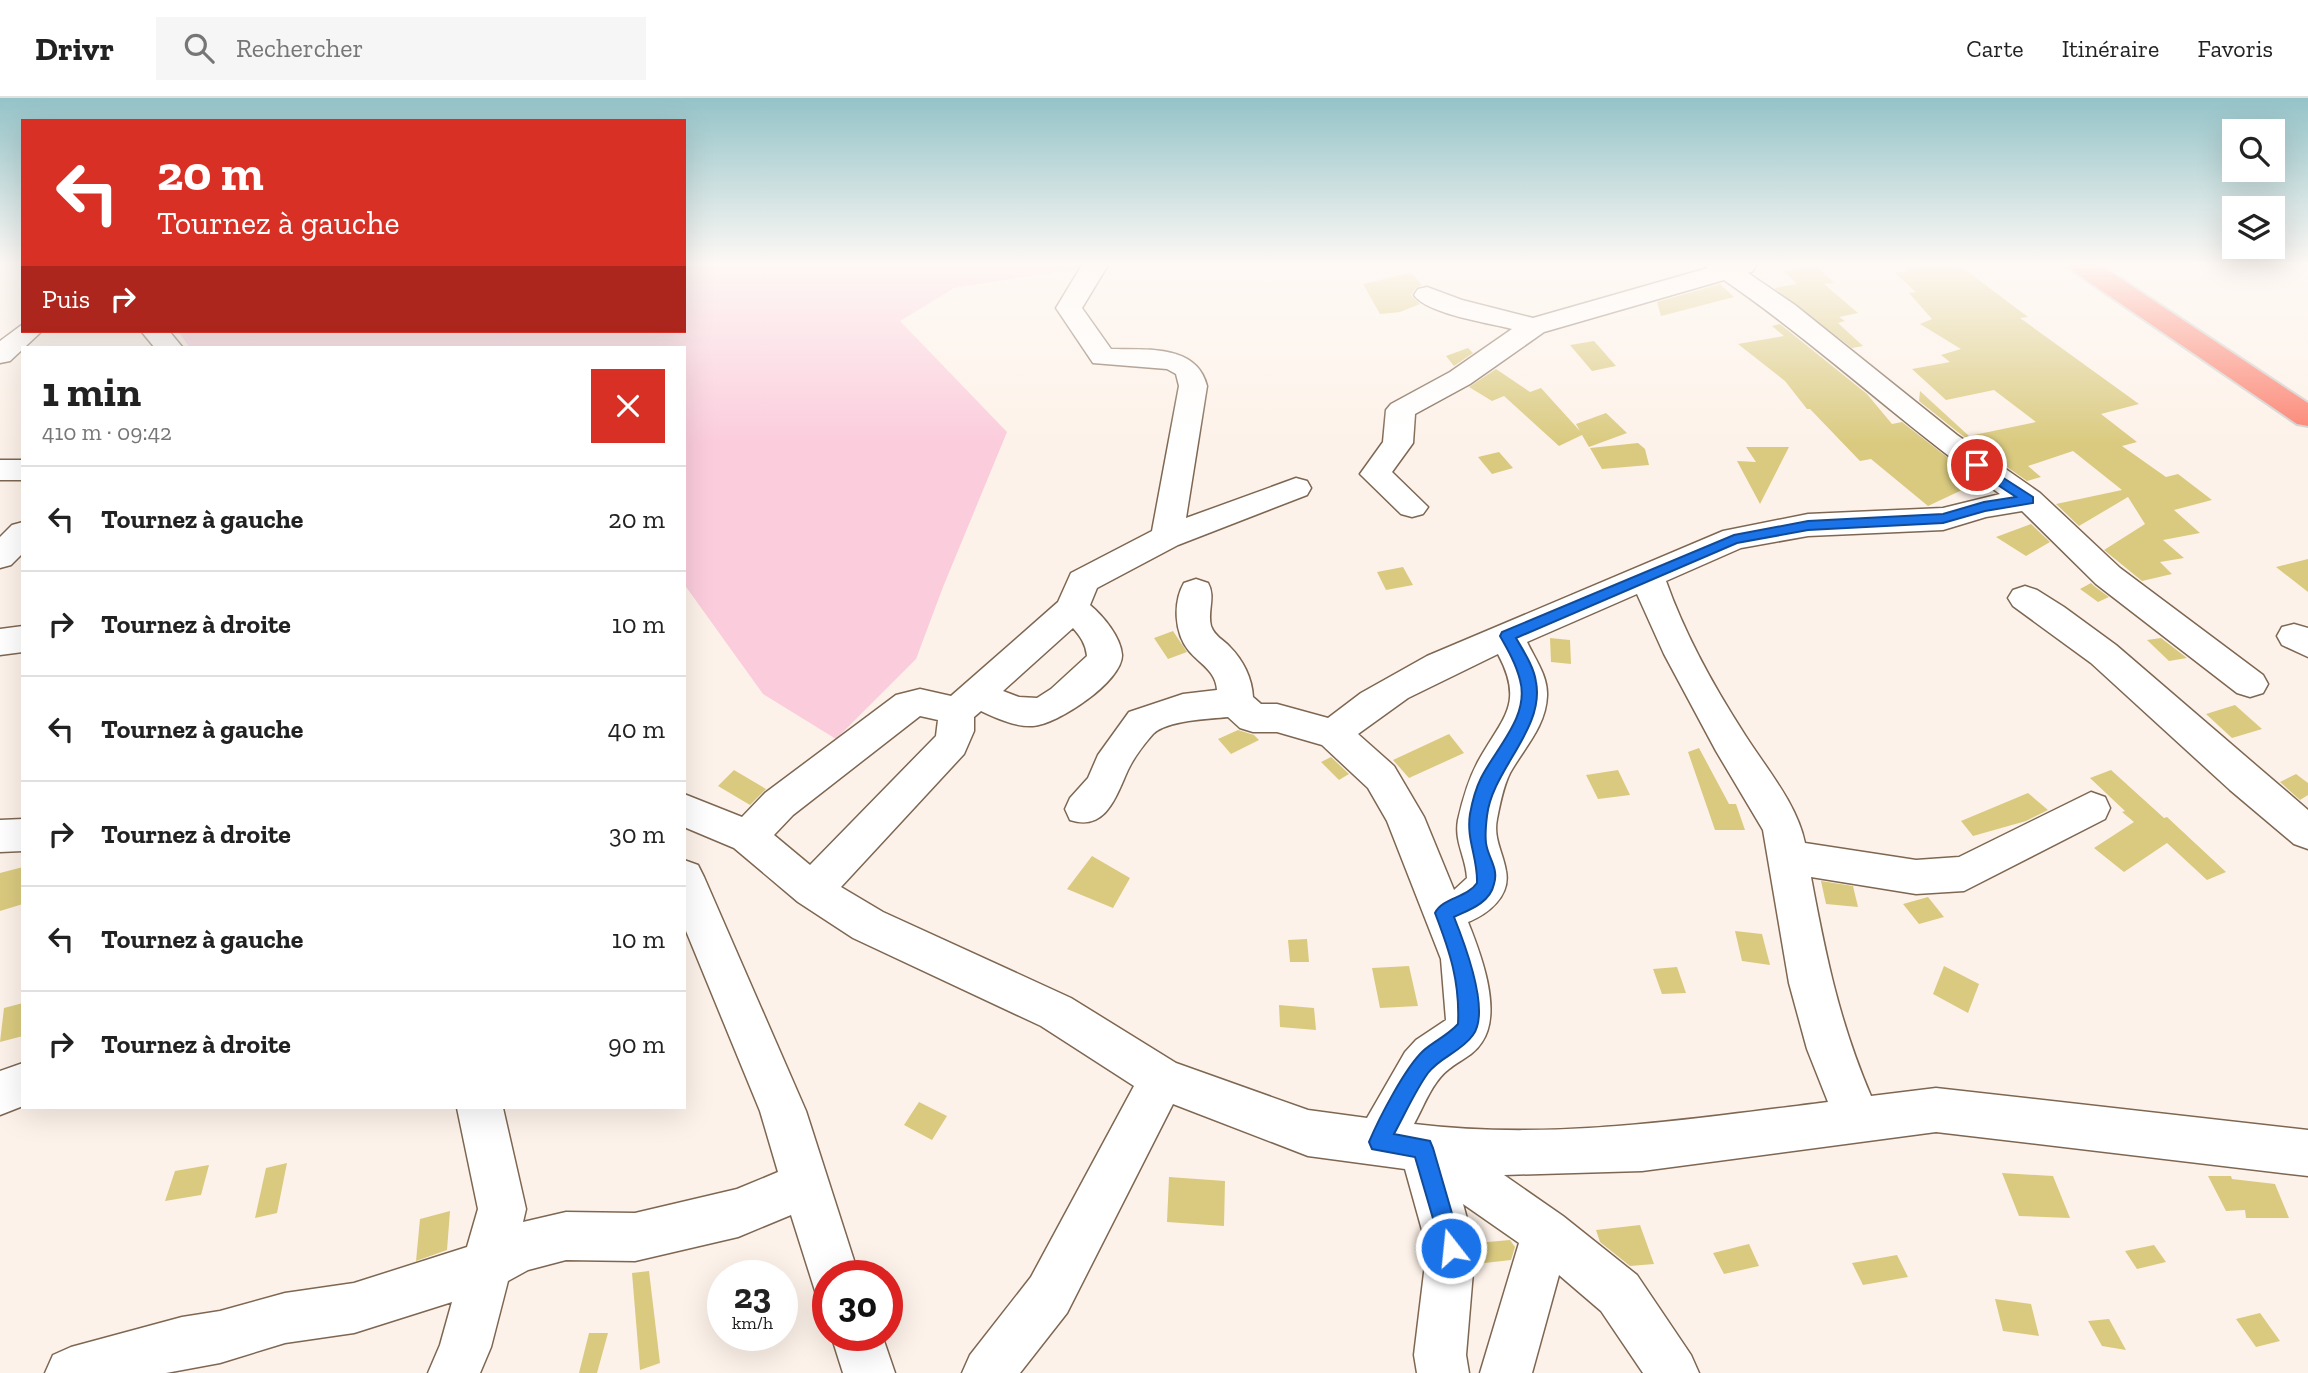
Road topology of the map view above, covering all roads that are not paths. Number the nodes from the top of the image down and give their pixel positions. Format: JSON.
{"nodes":[{"id":1,"x":1081,"y":324,"type":"edge"},
{"id":2,"x":1528,"y":324,"type":"edge"},
{"id":3,"x":1539,"y":324,"type":"edge"},
{"id":4,"x":1814,"y":324,"type":"edge"},
{"id":5,"x":2170,"y":324,"type":"edge"},
{"id":6,"x":1534,"y":326,"type":"junction"},
{"id":7,"x":26,"y":333,"type":"edge"},
{"id":8,"x":0,"y":355,"type":"edge"},
{"id":9,"x":2308,"y":417,"type":"edge"},
{"id":10,"x":0,"y":470,"type":"edge"},
{"id":11,"x":21,"y":470,"type":"edge"},
{"id":12,"x":1296,"y":488,"type":"dead end"},
{"id":13,"x":2028,"y":500,"type":"junction"},
{"id":14,"x":1412,"y":507,"type":"dead end"},
{"id":15,"x":21,"y":535,"type":"edge"},
{"id":16,"x":1167,"y":537,"type":"junction"},
{"id":17,"x":0,"y":557,"type":"edge"},
{"id":18,"x":0,"y":567,"type":"edge"},
{"id":19,"x":21,"y":574,"type":"edge"},
{"id":20,"x":1648,"y":576,"type":"junction"},
{"id":21,"x":1196,"y":591,"type":"dead end"},
{"id":22,"x":2025,"y":598,"type":"dead end"},
{"id":23,"x":1072,"y":609,"type":"junction"},
{"id":24,"x":1507,"y":636,"type":"junction"},
{"id":25,"x":21,"y":639,"type":"edge"},
{"id":26,"x":0,"y":642,"type":"edge"},
{"id":27,"x":2250,"y":684,"type":"dead end"},
{"id":28,"x":1235,"y":702,"type":"junction"},
{"id":29,"x":966,"y":703,"type":"junction"},
{"id":30,"x":1334,"y":734,"type":"junction"},
{"id":31,"x":2091,"y":808,"type":"dead end"},
{"id":32,"x":1084,"y":809,"type":"dead end"},
{"id":33,"x":690,"y":818,"type":"edge"},
{"id":34,"x":2308,"y":833,"type":"edge"},
{"id":35,"x":21,"y":835,"type":"edge"},
{"id":36,"x":0,"y":836,"type":"edge"},
{"id":37,"x":748,"y":837,"type":"junction"},
{"id":38,"x":1787,"y":858,"type":"junction"},
{"id":39,"x":686,"y":882,"type":"edge"},
{"id":40,"x":812,"y":890,"type":"junction"},
{"id":41,"x":1443,"y":913,"type":"junction"},
{"id":42,"x":1163,"y":1079,"type":"junction"},
{"id":43,"x":21,"y":1085,"type":"edge"},
{"id":44,"x":0,"y":1093,"type":"edge"},
{"id":45,"x":480,"y":1109,"type":"edge"},
{"id":46,"x":1858,"y":1120,"type":"junction"},
{"id":47,"x":1401,"y":1145,"type":"junction"},
{"id":48,"x":2308,"y":1153,"type":"edge"},
{"id":49,"x":806,"y":1184,"type":"junction"},
{"id":50,"x":1546,"y":1233,"type":"junction"},
{"id":51,"x":829,"y":1260,"type":"edge"},
{"id":52,"x":485,"y":1266,"type":"junction"},
{"id":53,"x":861,"y":1351,"type":"edge"},
{"id":54,"x":180,"y":1358,"type":"edge"},
{"id":55,"x":1506,"y":1372,"type":"edge"},
{"id":56,"x":71,"y":1373,"type":"edge"},
{"id":57,"x":454,"y":1373,"type":"edge"},
{"id":58,"x":869,"y":1373,"type":"edge"},
{"id":59,"x":988,"y":1373,"type":"edge"},
{"id":60,"x":1443,"y":1373,"type":"edge"},
{"id":61,"x":1674,"y":1373,"type":"edge"}],
"edges":[{"from":1,"to":16,"type":"street"},
{"from":2,"to":6,"type":"street"},
{"from":3,"to":6,"type":"street"},
{"from":4,"to":13,"type":"street"},
{"from":5,"to":9,"type":"highway"},
{"from":6,"to":14,"type":"street"},
{"from":7,"to":8,"type":"street"},
{"from":10,"to":11,"type":"street"},
{"from":12,"to":16,"type":"street"},
{"from":13,"to":20,"type":"street"},
{"from":13,"to":27,"type":"street"},
{"from":15,"to":17,"type":"street"},
{"from":16,"to":23,"type":"street"},
{"from":18,"to":19,"type":"street"},
{"from":20,"to":24,"type":"street"},
{"from":20,"to":38,"type":"street"},
{"from":21,"to":28,"type":"street"},
{"from":22,"to":34,"type":"street"},
{"from":23,"to":29,"type":"street"},
{"from":23,"to":29,"type":"street"},
{"from":24,"to":30,"type":"street"},
{"from":24,"to":41,"type":"street"},
{"from":25,"to":26,"type":"street"},
{"from":28,"to":30,"type":"street"},
{"from":28,"to":32,"type":"street"},
{"from":29,"to":37,"type":"street"},
{"from":29,"to":40,"type":"street"},
{"from":30,"to":41,"type":"street"},
{"from":31,"to":38,"type":"street"},
{"from":33,"to":37,"type":"street"},
{"from":35,"to":36,"type":"street"},
{"from":37,"to":40,"type":"street"},
{"from":38,"to":46,"type":"street"},
{"from":39,"to":49,"type":"street"},
{"from":40,"to":42,"type":"street"},
{"from":41,"to":47,"type":"street"},
{"from":42,"to":47,"type":"street"},
{"from":42,"to":59,"type":"street"},
{"from":43,"to":44,"type":"street"},
{"from":45,"to":52,"type":"street"},
{"from":46,"to":47,"type":"street"},
{"from":46,"to":48,"type":"street"},
{"from":47,"to":50,"type":"street"},
{"from":47,"to":60,"type":"street"},
{"from":49,"to":51,"type":"street"},
{"from":49,"to":52,"type":"street"},
{"from":50,"to":55,"type":"street"},
{"from":50,"to":61,"type":"street"},
{"from":52,"to":54,"type":"street"},
{"from":52,"to":57,"type":"street"},
{"from":53,"to":58,"type":"street"},
{"from":54,"to":56,"type":"street"}]}
